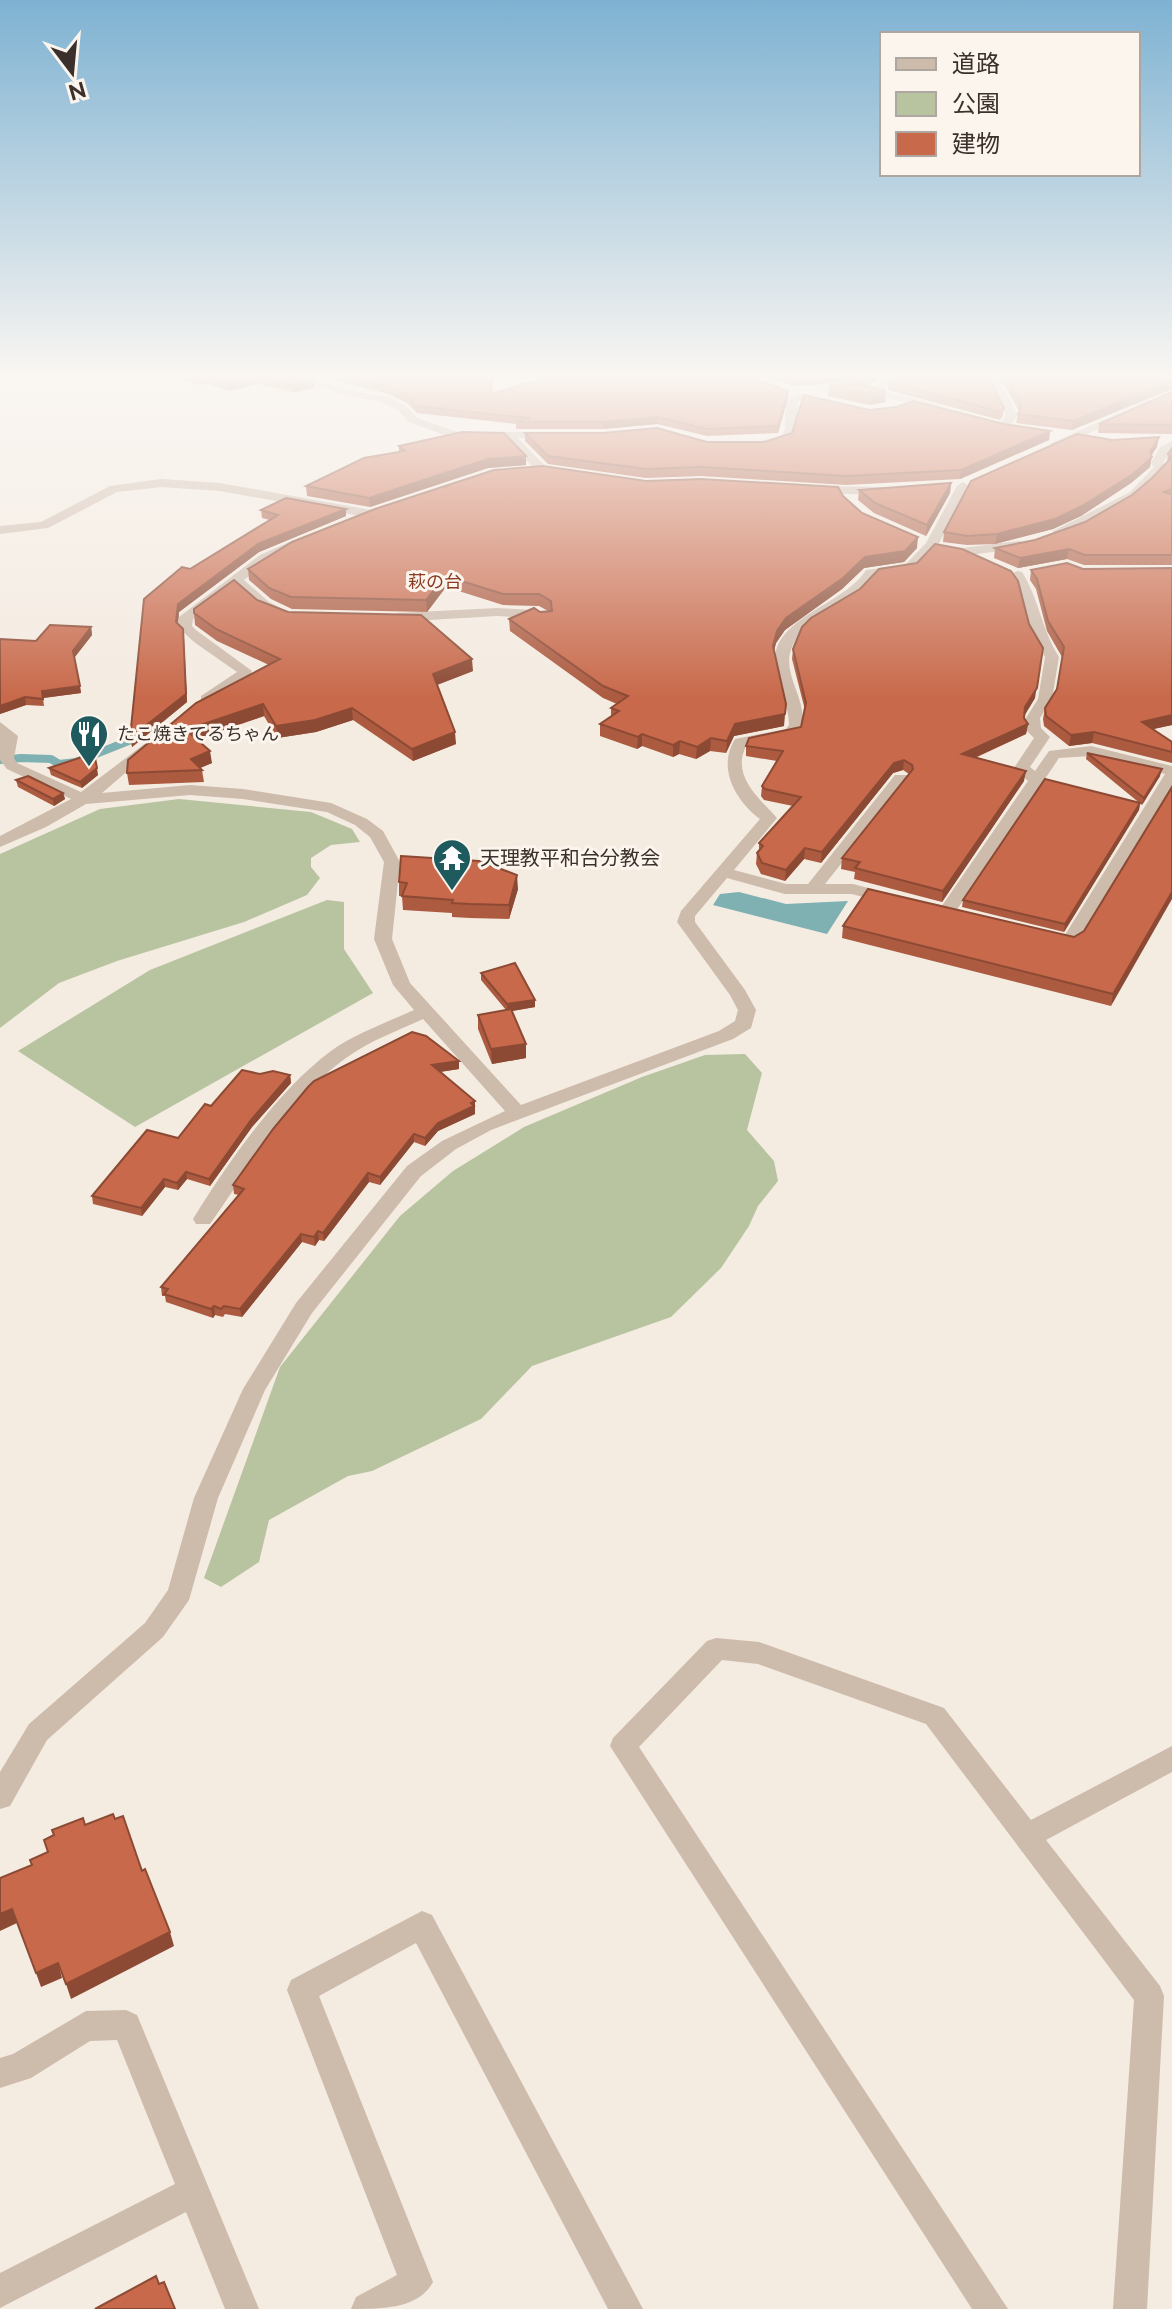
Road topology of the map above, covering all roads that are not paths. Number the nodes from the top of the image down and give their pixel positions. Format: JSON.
{"nodes":[{"id":1,"x":969,"y":482,"type":"edge"},
{"id":2,"x":1146,"y":482,"type":"edge"},
{"id":3,"x":796,"y":489,"type":"edge"},
{"id":4,"x":906,"y":490,"type":"edge"},
{"id":5,"x":386,"y":510,"type":"edge"},
{"id":6,"x":371,"y":514,"type":"junction"},
{"id":7,"x":347,"y":524,"type":"edge"},
{"id":8,"x":0,"y":530,"type":"edge"},
{"id":9,"x":311,"y":538,"type":"edge"},
{"id":10,"x":915,"y":541,"type":"edge"},
{"id":11,"x":931,"y":545,"type":"junction"},
{"id":12,"x":962,"y":552,"type":"junction"},
{"id":13,"x":989,"y":562,"type":"edge"},
{"id":14,"x":1018,"y":572,"type":"edge"},
{"id":15,"x":234,"y":579,"type":"junction"},
{"id":16,"x":301,"y":617,"type":"edge"},
{"id":17,"x":384,"y":617,"type":"edge"},
{"id":18,"x":545,"y":618,"type":"edge"},
{"id":19,"x":191,"y":709,"type":"edge"},
{"id":20,"x":0,"y":726,"type":"edge"},
{"id":21,"x":159,"y":735,"type":"edge"},
{"id":22,"x":1172,"y":773,"type":"edge"},
{"id":23,"x":901,"y":778,"type":"edge"},
{"id":24,"x":1036,"y":780,"type":"junction"},
{"id":25,"x":83,"y":799,"type":"junction"},
{"id":26,"x":0,"y":842,"type":"edge"},
{"id":27,"x":724,"y":872,"type":"junction"},
{"id":28,"x":814,"y":887,"type":"junction"},
{"id":29,"x":900,"y":901,"type":"edge"},
{"id":30,"x":946,"y":913,"type":"edge"},
{"id":31,"x":1039,"y":934,"type":"edge"},
{"id":32,"x":426,"y":1011,"type":"junction"},
{"id":33,"x":517,"y":1113,"type":"junction"},
{"id":34,"x":203,"y":1219,"type":"dead end"},
{"id":35,"x":1172,"y":1758,"type":"edge"},
{"id":36,"x":0,"y":1797,"type":"edge"},
{"id":37,"x":1027,"y":1836,"type":"junction"},
{"id":38,"x":0,"y":2073,"type":"edge"},
{"id":39,"x":194,"y":2191,"type":"junction"},
{"id":40,"x":0,"y":2291,"type":"edge"},
{"id":41,"x":242,"y":2309,"type":"edge"},
{"id":42,"x":368,"y":2309,"type":"edge"},
{"id":43,"x":626,"y":2309,"type":"edge"},
{"id":44,"x":991,"y":2309,"type":"edge"},
{"id":45,"x":1130,"y":2309,"type":"edge"}],
"edges":[{"from":1,"to":11,"type":"street"},
{"from":2,"to":12,"type":"street"},
{"from":3,"to":4,"type":"street"},
{"from":5,"to":6,"type":"street"},
{"from":6,"to":7,"type":"street"},
{"from":6,"to":8,"type":"street"},
{"from":9,"to":15,"type":"street"},
{"from":10,"to":11,"type":"street"},
{"from":11,"to":12,"type":"street"},
{"from":11,"to":27,"type":"street"},
{"from":12,"to":13,"type":"street"},
{"from":14,"to":24,"type":"street"},
{"from":15,"to":16,"type":"street"},
{"from":15,"to":19,"type":"street"},
{"from":17,"to":18,"type":"street"},
{"from":20,"to":25,"type":"street"},
{"from":21,"to":25,"type":"street"},
{"from":22,"to":24,"type":"street"},
{"from":22,"to":31,"type":"street"},
{"from":23,"to":28,"type":"street"},
{"from":24,"to":30,"type":"street"},
{"from":25,"to":26,"type":"street"},
{"from":25,"to":32,"type":"street"},
{"from":27,"to":28,"type":"street"},
{"from":27,"to":33,"type":"street"},
{"from":28,"to":29,"type":"street"},
{"from":32,"to":33,"type":"street"},
{"from":32,"to":34,"type":"street"},
{"from":33,"to":36,"type":"street"},
{"from":35,"to":37,"type":"street"},
{"from":37,"to":44,"type":"street"},
{"from":37,"to":45,"type":"street"},
{"from":38,"to":39,"type":"street"},
{"from":39,"to":40,"type":"street"},
{"from":39,"to":41,"type":"street"},
{"from":42,"to":43,"type":"street"}]}
